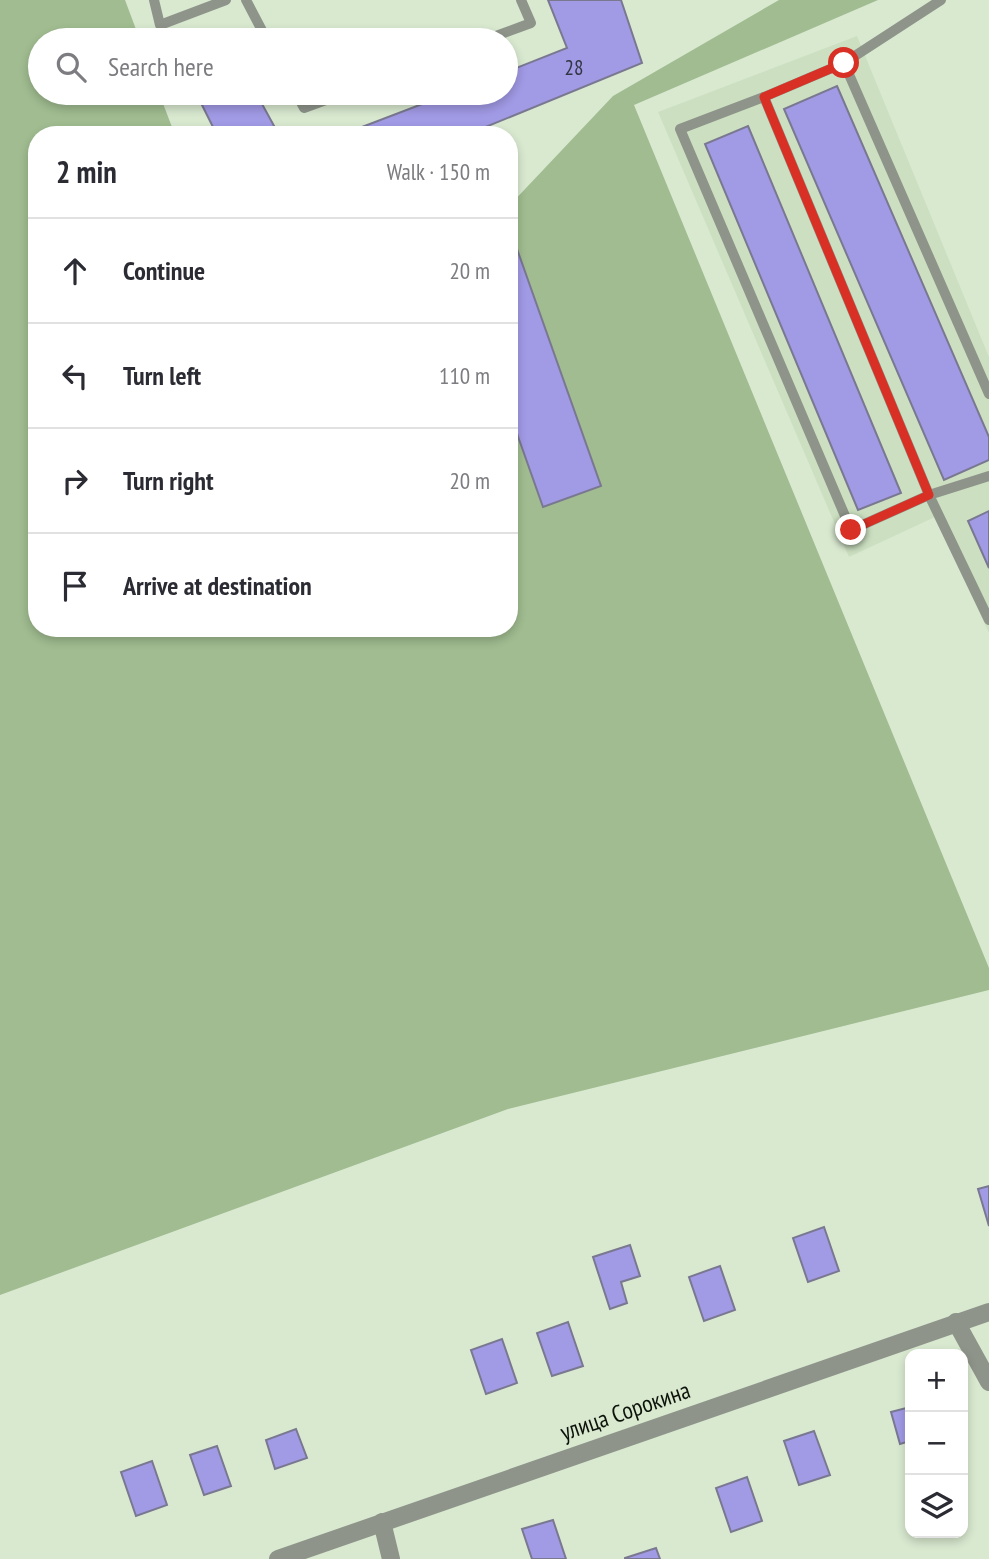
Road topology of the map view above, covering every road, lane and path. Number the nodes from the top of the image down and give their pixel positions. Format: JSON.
{"nodes":[{"id":1,"x":154,"y":0,"type":"edge"},
{"id":2,"x":226,"y":0,"type":"edge"},
{"id":3,"x":246,"y":0,"type":"edge"},
{"id":4,"x":521,"y":0,"type":"edge"},
{"id":5,"x":941,"y":0,"type":"edge"},
{"id":6,"x":261,"y":28,"type":"edge"},
{"id":7,"x":517,"y":28,"type":"edge"},
{"id":8,"x":844,"y":63,"type":"junction"},
{"id":9,"x":764,"y":97,"type":"junction"},
{"id":10,"x":989,"y":394,"type":"edge"},
{"id":11,"x":989,"y":476,"type":"edge"},
{"id":12,"x":929,"y":495,"type":"junction"},
{"id":13,"x":989,"y":620,"type":"edge"},
{"id":14,"x":989,"y":1312,"type":"edge"},
{"id":15,"x":956,"y":1322,"type":"junction"},
{"id":16,"x":989,"y":1382,"type":"edge"},
{"id":17,"x":382,"y":1522,"type":"junction"},
{"id":18,"x":278,"y":1559,"type":"edge"},
{"id":19,"x":391,"y":1559,"type":"edge"}],
"edges":[{"from":1,"to":2,"type":"lane"},
{"from":3,"to":6,"type":"lane"},
{"from":4,"to":7,"type":"lane"},
{"from":5,"to":8,"type":"lane"},
{"from":8,"to":9,"type":"lane"},
{"from":8,"to":10,"type":"lane"},
{"from":9,"to":12,"type":"lane"},
{"from":9,"to":12,"type":"lane"},
{"from":11,"to":12,"type":"lane"},
{"from":12,"to":13,"type":"lane"},
{"from":14,"to":15,"type":"street","name":"улица Сорокина"},
{"from":15,"to":16,"type":"street"},
{"from":15,"to":17,"type":"street","name":"улица Сорокина"},
{"from":17,"to":18,"type":"street","name":"улица Сорокина"},
{"from":17,"to":19,"type":"street"}]}
